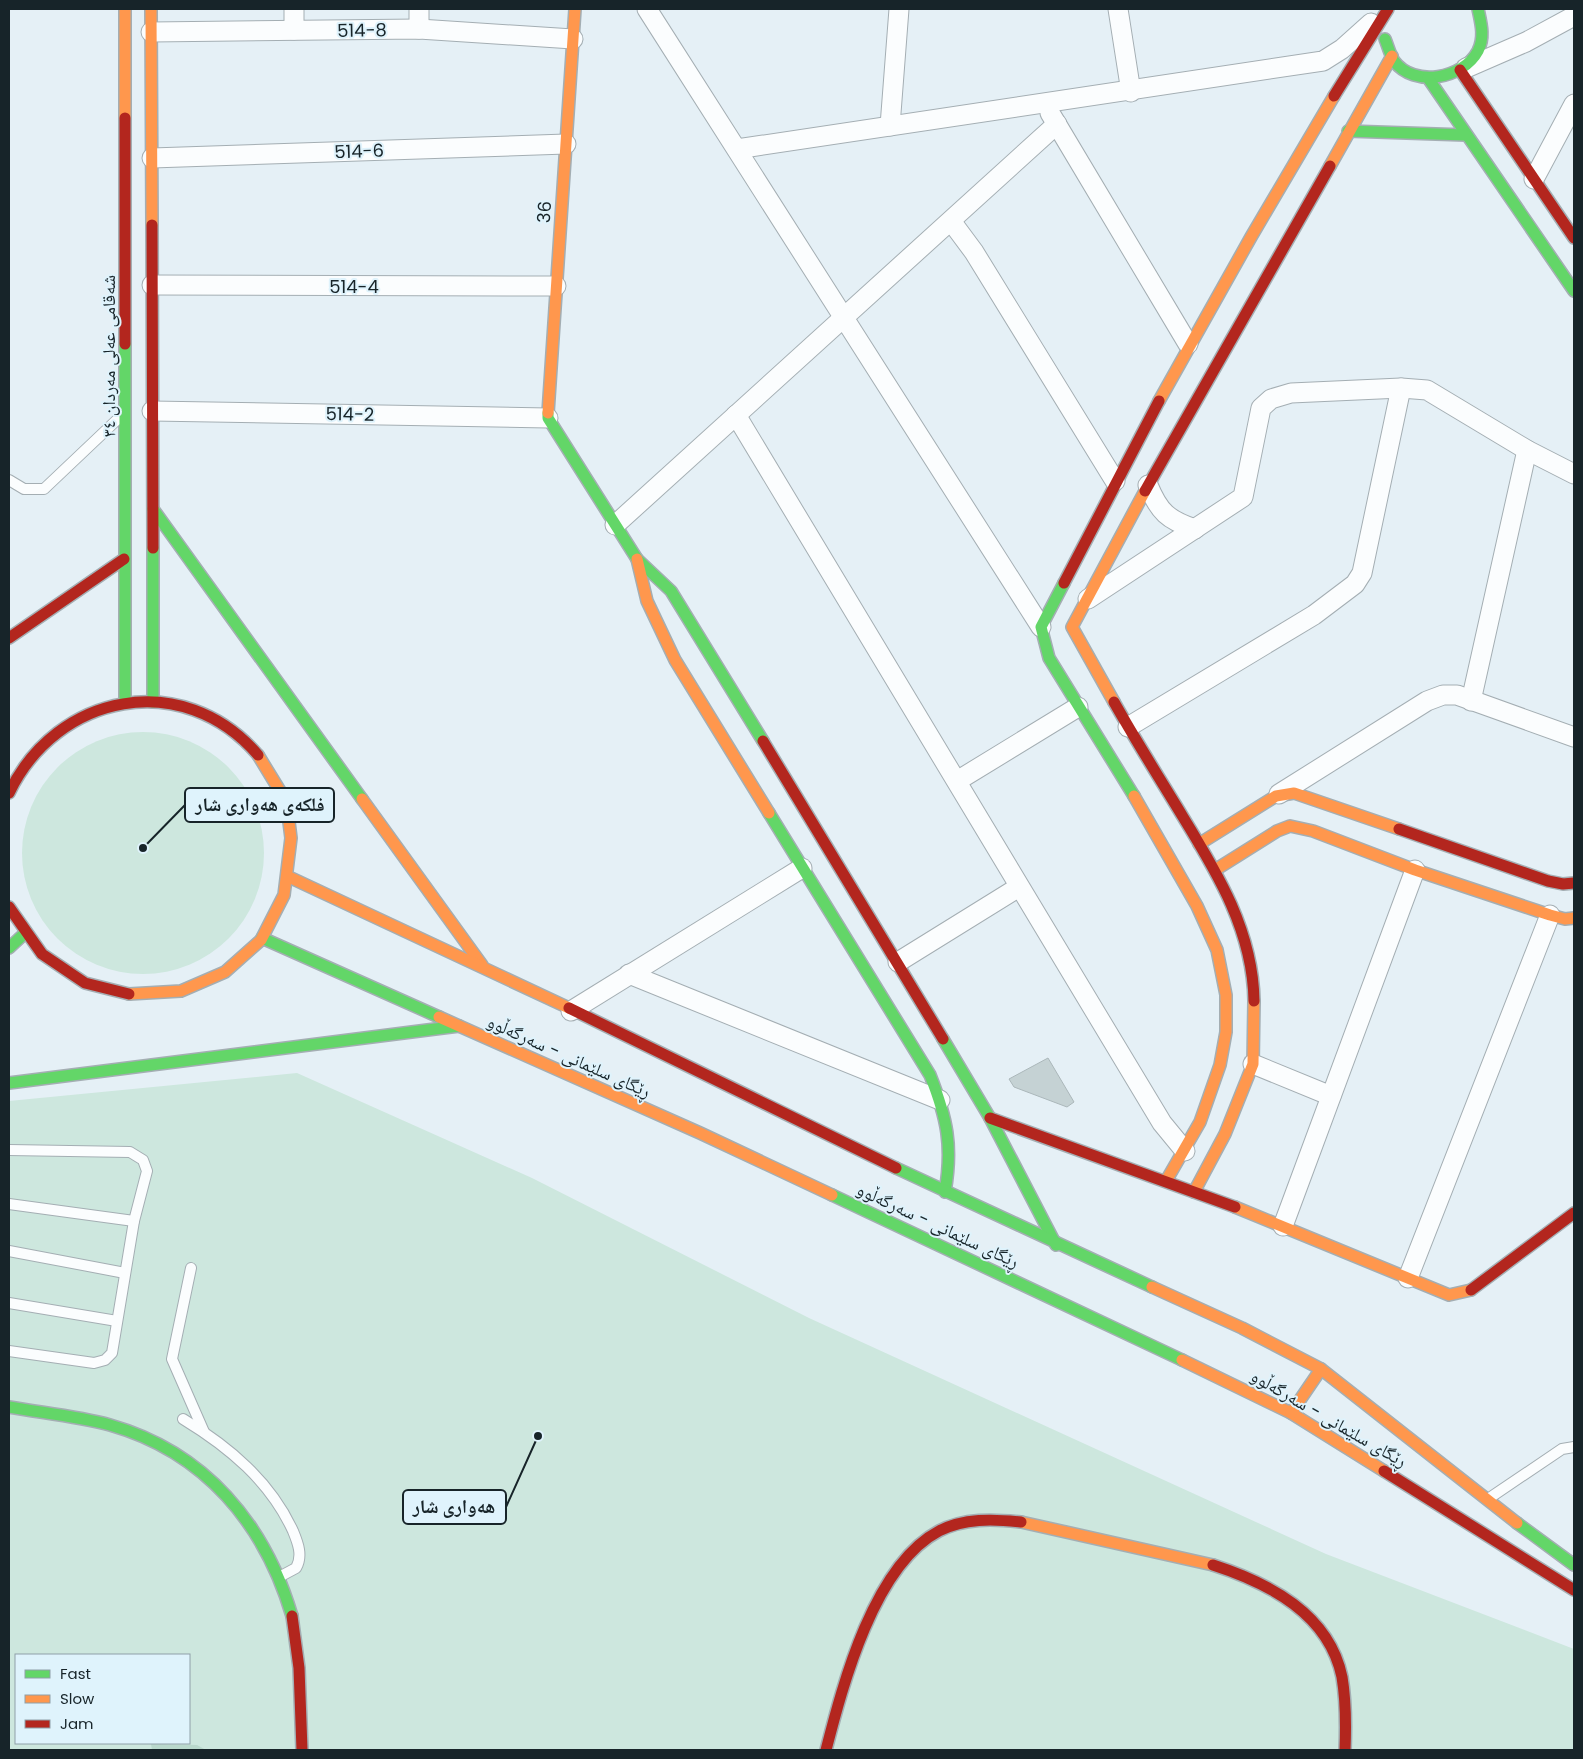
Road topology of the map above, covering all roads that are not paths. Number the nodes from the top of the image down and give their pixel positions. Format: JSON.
{"nodes":[{"id":1,"x":125,"y":9,"type":"edge"},
{"id":2,"x":152,"y":9,"type":"edge"},
{"id":3,"x":294,"y":9,"type":"edge"},
{"id":4,"x":419,"y":9,"type":"edge"},
{"id":5,"x":575,"y":9,"type":"edge"},
{"id":6,"x":647,"y":9,"type":"edge"},
{"id":7,"x":899,"y":9,"type":"edge"},
{"id":8,"x":1118,"y":9,"type":"edge"},
{"id":9,"x":1388,"y":9,"type":"edge"},
{"id":10,"x":1478,"y":9,"type":"edge"},
{"id":11,"x":1574,"y":16,"type":"edge"},
{"id":12,"x":419,"y":29,"type":"junction"},
{"id":13,"x":294,"y":30,"type":"junction"},
{"id":14,"x":152,"y":32,"type":"junction"},
{"id":15,"x":573,"y":39,"type":"junction"},
{"id":16,"x":1392,"y":56,"type":"junction"},
{"id":17,"x":1460,"y":70,"type":"junction"},
{"id":18,"x":1428,"y":78,"type":"junction"},
{"id":19,"x":1131,"y":92,"type":"junction"},
{"id":20,"x":1044,"y":103,"type":"junction"},
{"id":21,"x":1574,"y":104,"type":"edge"},
{"id":22,"x":1057,"y":124,"type":"junction"},
{"id":23,"x":890,"y":126,"type":"junction"},
{"id":24,"x":1348,"y":131,"type":"junction"},
{"id":25,"x":1465,"y":135,"type":"junction"},
{"id":26,"x":566,"y":144,"type":"junction"},
{"id":27,"x":737,"y":149,"type":"junction"},
{"id":28,"x":152,"y":158,"type":"junction"},
{"id":29,"x":1534,"y":179,"type":"junction"},
{"id":30,"x":951,"y":222,"type":"junction"},
{"id":31,"x":1574,"y":238,"type":"edge"},
{"id":32,"x":152,"y":285,"type":"junction"},
{"id":33,"x":556,"y":286,"type":"junction"},
{"id":34,"x":1574,"y":290,"type":"edge"},
{"id":35,"x":845,"y":316,"type":"junction"},
{"id":36,"x":1188,"y":344,"type":"junction"},
{"id":37,"x":1401,"y":388,"type":"junction"},
{"id":38,"x":152,"y":411,"type":"junction"},
{"id":39,"x":126,"y":412,"type":"junction"},
{"id":40,"x":736,"y":415,"type":"junction"},
{"id":41,"x":548,"y":418,"type":"junction"},
{"id":42,"x":1527,"y":450,"type":"junction"},
{"id":43,"x":1574,"y":474,"type":"edge"},
{"id":44,"x":9,"y":480,"type":"edge"},
{"id":45,"x":1115,"y":481,"type":"junction"},
{"id":46,"x":1148,"y":485,"type":"junction"},
{"id":47,"x":153,"y":509,"type":"junction"},
{"id":48,"x":615,"y":525,"type":"junction"},
{"id":49,"x":1195,"y":529,"type":"junction"},
{"id":50,"x":637,"y":558,"type":"junction"},
{"id":51,"x":124,"y":560,"type":"junction"},
{"id":52,"x":1087,"y":600,"type":"junction"},
{"id":53,"x":1054,"y":620,"type":"junction"},
{"id":54,"x":9,"y":638,"type":"edge"},
{"id":55,"x":1470,"y":701,"type":"junction"},
{"id":56,"x":153,"y":702,"type":"junction"},
{"id":57,"x":125,"y":703,"type":"junction"},
{"id":58,"x":1078,"y":707,"type":"junction"},
{"id":59,"x":1128,"y":727,"type":"junction"},
{"id":60,"x":1574,"y":737,"type":"edge"},
{"id":61,"x":957,"y":782,"type":"junction"},
{"id":62,"x":10,"y":788,"type":"edge"},
{"id":63,"x":1276,"y":796,"type":"junction"},
{"id":64,"x":1218,"y":832,"type":"junction"},
{"id":65,"x":1199,"y":844,"type":"junction"},
{"id":66,"x":1234,"y":858,"type":"junction"},
{"id":67,"x":802,"y":868,"type":"junction"},
{"id":68,"x":1215,"y":870,"type":"junction"},
{"id":69,"x":1415,"y":870,"type":"junction"},
{"id":70,"x":289,"y":877,"type":"junction"},
{"id":71,"x":1574,"y":883,"type":"edge"},
{"id":72,"x":1019,"y":887,"type":"junction"},
{"id":73,"x":9,"y":907,"type":"edge"},
{"id":74,"x":1550,"y":914,"type":"junction"},
{"id":75,"x":1574,"y":918,"type":"edge"},
{"id":76,"x":24,"y":934,"type":"junction"},
{"id":77,"x":262,"y":938,"type":"junction"},
{"id":78,"x":9,"y":948,"type":"edge"},
{"id":79,"x":898,"y":962,"type":"junction"},
{"id":80,"x":483,"y":966,"type":"junction"},
{"id":81,"x":628,"y":974,"type":"junction"},
{"id":82,"x":571,"y":1011,"type":"junction"},
{"id":83,"x":459,"y":1026,"type":"junction"},
{"id":84,"x":1253,"y":1064,"type":"junction"},
{"id":85,"x":9,"y":1083,"type":"edge"},
{"id":86,"x":1331,"y":1096,"type":"junction"},
{"id":87,"x":940,"y":1100,"type":"junction"},
{"id":88,"x":990,"y":1118,"type":"junction"},
{"id":89,"x":9,"y":1150,"type":"edge"},
{"id":90,"x":1198,"y":1156,"type":"junction"},
{"id":91,"x":1166,"y":1181,"type":"junction"},
{"id":92,"x":945,"y":1192,"type":"junction"},
{"id":93,"x":1194,"y":1192,"type":"junction"},
{"id":94,"x":9,"y":1204,"type":"edge"},
{"id":95,"x":1574,"y":1213,"type":"edge"},
{"id":96,"x":134,"y":1221,"type":"junction"},
{"id":97,"x":1283,"y":1226,"type":"junction"},
{"id":98,"x":1056,"y":1244,"type":"junction"},
{"id":99,"x":9,"y":1251,"type":"edge"},
{"id":100,"x":190,"y":1268,"type":"dead end"},
{"id":101,"x":125,"y":1273,"type":"junction"},
{"id":102,"x":1408,"y":1278,"type":"junction"},
{"id":103,"x":9,"y":1303,"type":"edge"},
{"id":104,"x":117,"y":1321,"type":"junction"},
{"id":105,"x":9,"y":1351,"type":"edge"},
{"id":106,"x":1321,"y":1369,"type":"junction"},
{"id":107,"x":9,"y":1407,"type":"edge"},
{"id":108,"x":1292,"y":1413,"type":"junction"},
{"id":109,"x":183,"y":1419,"type":"dead end"},
{"id":110,"x":204,"y":1432,"type":"junction"},
{"id":111,"x":1574,"y":1447,"type":"edge"},
{"id":112,"x":1486,"y":1500,"type":"junction"},
{"id":113,"x":1574,"y":1565,"type":"edge"},
{"id":114,"x":280,"y":1576,"type":"junction"},
{"id":115,"x":1574,"y":1590,"type":"edge"},
{"id":116,"x":302,"y":1750,"type":"edge"},
{"id":117,"x":826,"y":1750,"type":"edge"},
{"id":118,"x":1345,"y":1750,"type":"edge"}],
"edges":[{"from":1,"to":39,"type":"street","name":"شەقامی عەلی مەردان ٣٤"},
{"from":2,"to":14,"type":"street"},
{"from":3,"to":13,"type":"street"},
{"from":4,"to":12,"type":"street"},
{"from":5,"to":15,"type":"street","name":"36"},
{"from":6,"to":27,"type":"street"},
{"from":7,"to":23,"type":"street"},
{"from":8,"to":19,"type":"street"},
{"from":9,"to":16,"type":"street"},
{"from":9,"to":19,"type":"street"},
{"from":9,"to":36,"type":"street"},
{"from":10,"to":17,"type":"street"},
{"from":11,"to":17,"type":"street"},
{"from":12,"to":13,"type":"street","name":"514-8"},
{"from":12,"to":15,"type":"street","name":"514-8"},
{"from":13,"to":14,"type":"street","name":"514-8"},
{"from":14,"to":28,"type":"street"},
{"from":15,"to":26,"type":"street","name":"36"},
{"from":16,"to":18,"type":"street"},
{"from":16,"to":24,"type":"street"},
{"from":17,"to":18,"type":"street"},
{"from":17,"to":29,"type":"street"},
{"from":18,"to":25,"type":"street"},
{"from":19,"to":20,"type":"street"},
{"from":20,"to":22,"type":"street"},
{"from":20,"to":23,"type":"street"},
{"from":21,"to":29,"type":"street"},
{"from":22,"to":30,"type":"street"},
{"from":22,"to":36,"type":"street"},
{"from":23,"to":27,"type":"street"},
{"from":24,"to":25,"type":"street"},
{"from":24,"to":46,"type":"street"},
{"from":25,"to":34,"type":"street"},
{"from":26,"to":28,"type":"street","name":"514-6"},
{"from":26,"to":33,"type":"street","name":"36"},
{"from":27,"to":35,"type":"street"},
{"from":28,"to":32,"type":"street"},
{"from":29,"to":31,"type":"street"},
{"from":30,"to":35,"type":"street"},
{"from":30,"to":45,"type":"street"},
{"from":32,"to":33,"type":"street","name":"514-4"},
{"from":32,"to":38,"type":"street"},
{"from":33,"to":41,"type":"street","name":"36"},
{"from":35,"to":40,"type":"street"},
{"from":35,"to":53,"type":"street"},
{"from":36,"to":45,"type":"street"},
{"from":37,"to":42,"type":"street"},
{"from":37,"to":49,"type":"street"},
{"from":37,"to":59,"type":"street"},
{"from":38,"to":41,"type":"street","name":"514-2"},
{"from":38,"to":47,"type":"street"},
{"from":39,"to":44,"type":"lane"},
{"from":39,"to":51,"type":"street","name":"شەقامی عەلی مەردان ٣٤"},
{"from":40,"to":48,"type":"street"},
{"from":40,"to":61,"type":"street"},
{"from":41,"to":48,"type":"street"},
{"from":42,"to":43,"type":"street"},
{"from":42,"to":55,"type":"street"},
{"from":45,"to":53,"type":"street"},
{"from":46,"to":49,"type":"street"},
{"from":46,"to":52,"type":"street"},
{"from":47,"to":56,"type":"street"},
{"from":47,"to":80,"type":"street"},
{"from":48,"to":50,"type":"street"},
{"from":49,"to":52,"type":"street"},
{"from":50,"to":67,"type":"street"},
{"from":50,"to":79,"type":"street"},
{"from":51,"to":54,"type":"street"},
{"from":51,"to":57,"type":"street","name":"شەقامی عەلی مەردان ٣٤"},
{"from":52,"to":53,"type":"street"},
{"from":52,"to":59,"type":"street"},
{"from":53,"to":58,"type":"street"},
{"from":55,"to":60,"type":"street"},
{"from":55,"to":63,"type":"street"},
{"from":56,"to":57,"type":"street"},
{"from":56,"to":70,"type":"street"},
{"from":57,"to":62,"type":"street"},
{"from":58,"to":61,"type":"street"},
{"from":58,"to":90,"type":"street"},
{"from":59,"to":65,"type":"street"},
{"from":61,"to":72,"type":"street"},
{"from":63,"to":64,"type":"street"},
{"from":63,"to":71,"type":"street"},
{"from":64,"to":65,"type":"street"},
{"from":64,"to":66,"type":"street"},
{"from":65,"to":68,"type":"street"},
{"from":66,"to":68,"type":"street"},
{"from":66,"to":69,"type":"street"},
{"from":67,"to":81,"type":"street"},
{"from":67,"to":87,"type":"street"},
{"from":68,"to":84,"type":"street"},
{"from":69,"to":74,"type":"street"},
{"from":69,"to":86,"type":"street"},
{"from":70,"to":77,"type":"street"},
{"from":70,"to":80,"type":"street","name":"ڕێگای سلێمانی - سەرگەڵوو"},
{"from":72,"to":79,"type":"street"},
{"from":72,"to":90,"type":"street"},
{"from":73,"to":76,"type":"street"},
{"from":74,"to":75,"type":"street"},
{"from":74,"to":102,"type":"street"},
{"from":76,"to":77,"type":"street"},
{"from":76,"to":78,"type":"street"},
{"from":77,"to":83,"type":"street","name":"ڕێگای سلێمانی - سەرگەڵوو"},
{"from":79,"to":88,"type":"street"},
{"from":80,"to":82,"type":"street","name":"ڕێگای سلێمانی - سەرگەڵوو"},
{"from":81,"to":82,"type":"street"},
{"from":81,"to":87,"type":"street"},
{"from":82,"to":92,"type":"street","name":"ڕێگای سلێمانی - سەرگەڵوو"},
{"from":83,"to":85,"type":"street"},
{"from":83,"to":108,"type":"street","name":"ڕێگای سلێمانی - سەرگەڵوو"},
{"from":84,"to":86,"type":"street"},
{"from":84,"to":90,"type":"street"},
{"from":86,"to":97,"type":"street"},
{"from":87,"to":92,"type":"street"},
{"from":88,"to":91,"type":"street"},
{"from":88,"to":98,"type":"street"},
{"from":89,"to":96,"type":"lane"},
{"from":90,"to":91,"type":"street"},
{"from":90,"to":93,"type":"street"},
{"from":91,"to":93,"type":"street"},
{"from":92,"to":98,"type":"street","name":"ڕێگای سلێمانی - سەرگەڵوو"},
{"from":93,"to":97,"type":"street"},
{"from":94,"to":96,"type":"lane"},
{"from":95,"to":102,"type":"street"},
{"from":96,"to":101,"type":"lane"},
{"from":97,"to":102,"type":"street"},
{"from":98,"to":106,"type":"street","name":"ڕێگای سلێمانی - سەرگەڵوو"},
{"from":99,"to":101,"type":"lane"},
{"from":100,"to":110,"type":"lane"},
{"from":101,"to":104,"type":"lane"},
{"from":103,"to":104,"type":"lane"},
{"from":104,"to":105,"type":"lane"},
{"from":106,"to":108,"type":"street"},
{"from":106,"to":112,"type":"street","name":"ڕێگای سلێمانی - سەرگەڵوو"},
{"from":107,"to":114,"type":"street"},
{"from":108,"to":115,"type":"street","name":"ڕێگای سلێمانی - سەرگەڵوو"},
{"from":109,"to":110,"type":"lane"},
{"from":110,"to":114,"type":"lane"},
{"from":111,"to":112,"type":"lane"},
{"from":112,"to":113,"type":"street","name":"ڕێگای سلێمانی - سەرگەڵوو"},
{"from":114,"to":116,"type":"street"},
{"from":117,"to":118,"type":"street"}]}
